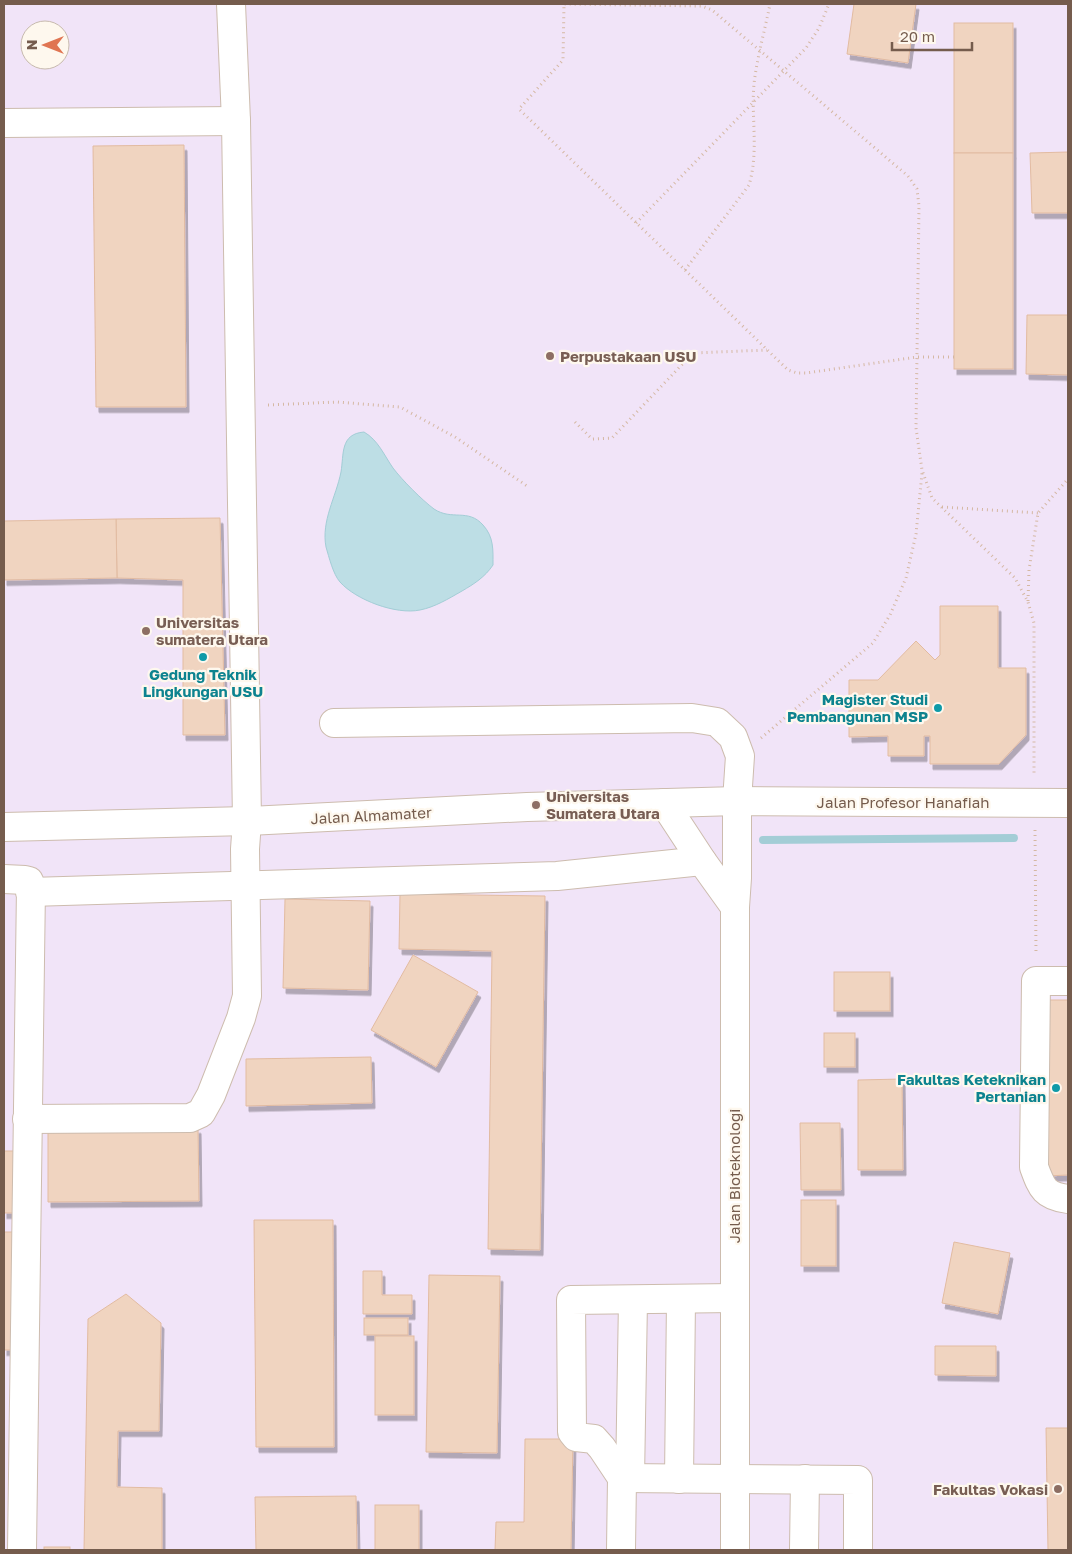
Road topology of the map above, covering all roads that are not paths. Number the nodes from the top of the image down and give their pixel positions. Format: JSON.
{"nodes":[{"id":1,"x":231,"y":4,"type":"edge"},
{"id":2,"x":236,"y":122,"type":"junction"},
{"id":3,"x":4,"y":123,"type":"edge"},
{"id":4,"x":334,"y":723,"type":"dead end"},
{"id":5,"x":737,"y":801,"type":"junction"},
{"id":6,"x":664,"y":803,"type":"junction"},
{"id":7,"x":1068,"y":803,"type":"edge"},
{"id":8,"x":247,"y":821,"type":"junction"},
{"id":9,"x":4,"y":827,"type":"edge"},
{"id":10,"x":702,"y":861,"type":"junction"},
{"id":11,"x":4,"y":878,"type":"edge"},
{"id":12,"x":245,"y":887,"type":"junction"},
{"id":13,"x":30,"y":892,"type":"junction"},
{"id":14,"x":735,"y":908,"type":"junction"},
{"id":15,"x":1068,"y":981,"type":"edge"},
{"id":16,"x":27,"y":1119,"type":"junction"},
{"id":17,"x":1068,"y":1200,"type":"edge"},
{"id":18,"x":734,"y":1298,"type":"junction"},
{"id":19,"x":681,"y":1299,"type":"junction"},
{"id":20,"x":633,"y":1300,"type":"junction"},
{"id":21,"x":14,"y":1444,"type":"edge"},
{"id":22,"x":626,"y":1478,"type":"junction"},
{"id":23,"x":679,"y":1478,"type":"junction"},
{"id":24,"x":734,"y":1479,"type":"junction"},
{"id":25,"x":806,"y":1479,"type":"junction"},
{"id":26,"x":22,"y":1550,"type":"edge"},
{"id":27,"x":621,"y":1550,"type":"edge"},
{"id":28,"x":735,"y":1550,"type":"edge"},
{"id":29,"x":804,"y":1550,"type":"edge"},
{"id":30,"x":858,"y":1550,"type":"edge"}],
"edges":[{"from":1,"to":2,"type":"lane"},
{"from":2,"to":3,"type":"lane"},
{"from":2,"to":8,"type":"lane"},
{"from":4,"to":5,"type":"lane","name":"Jalan Bioteknologi"},
{"from":5,"to":6,"type":"lane","name":"Jalan Almamater"},
{"from":5,"to":7,"type":"lane","name":"Jalan Profesor Hanafiah"},
{"from":5,"to":14,"type":"lane","name":"Jalan Bioteknologi"},
{"from":6,"to":8,"type":"lane","name":"Jalan Almamater"},
{"from":6,"to":10,"type":"lane"},
{"from":8,"to":9,"type":"lane","name":"Jalan Almamater"},
{"from":8,"to":12,"type":"lane"},
{"from":10,"to":12,"type":"lane"},
{"from":10,"to":14,"type":"lane"},
{"from":11,"to":13,"type":"lane"},
{"from":12,"to":13,"type":"lane"},
{"from":12,"to":16,"type":"lane"},
{"from":13,"to":16,"type":"lane"},
{"from":14,"to":18,"type":"lane","name":"Jalan Bioteknologi"},
{"from":15,"to":17,"type":"lane"},
{"from":16,"to":21,"type":"lane"},
{"from":18,"to":19,"type":"lane"},
{"from":18,"to":24,"type":"lane","name":"Jalan Bioteknologi"},
{"from":19,"to":20,"type":"lane"},
{"from":19,"to":23,"type":"lane"},
{"from":20,"to":22,"type":"lane"},
{"from":20,"to":22,"type":"lane"},
{"from":21,"to":26,"type":"lane"},
{"from":22,"to":23,"type":"lane"},
{"from":22,"to":27,"type":"lane"},
{"from":23,"to":24,"type":"lane"},
{"from":24,"to":25,"type":"lane"},
{"from":24,"to":28,"type":"lane","name":"Jalan Bioteknologi"},
{"from":25,"to":29,"type":"lane"},
{"from":25,"to":30,"type":"lane"}]}
